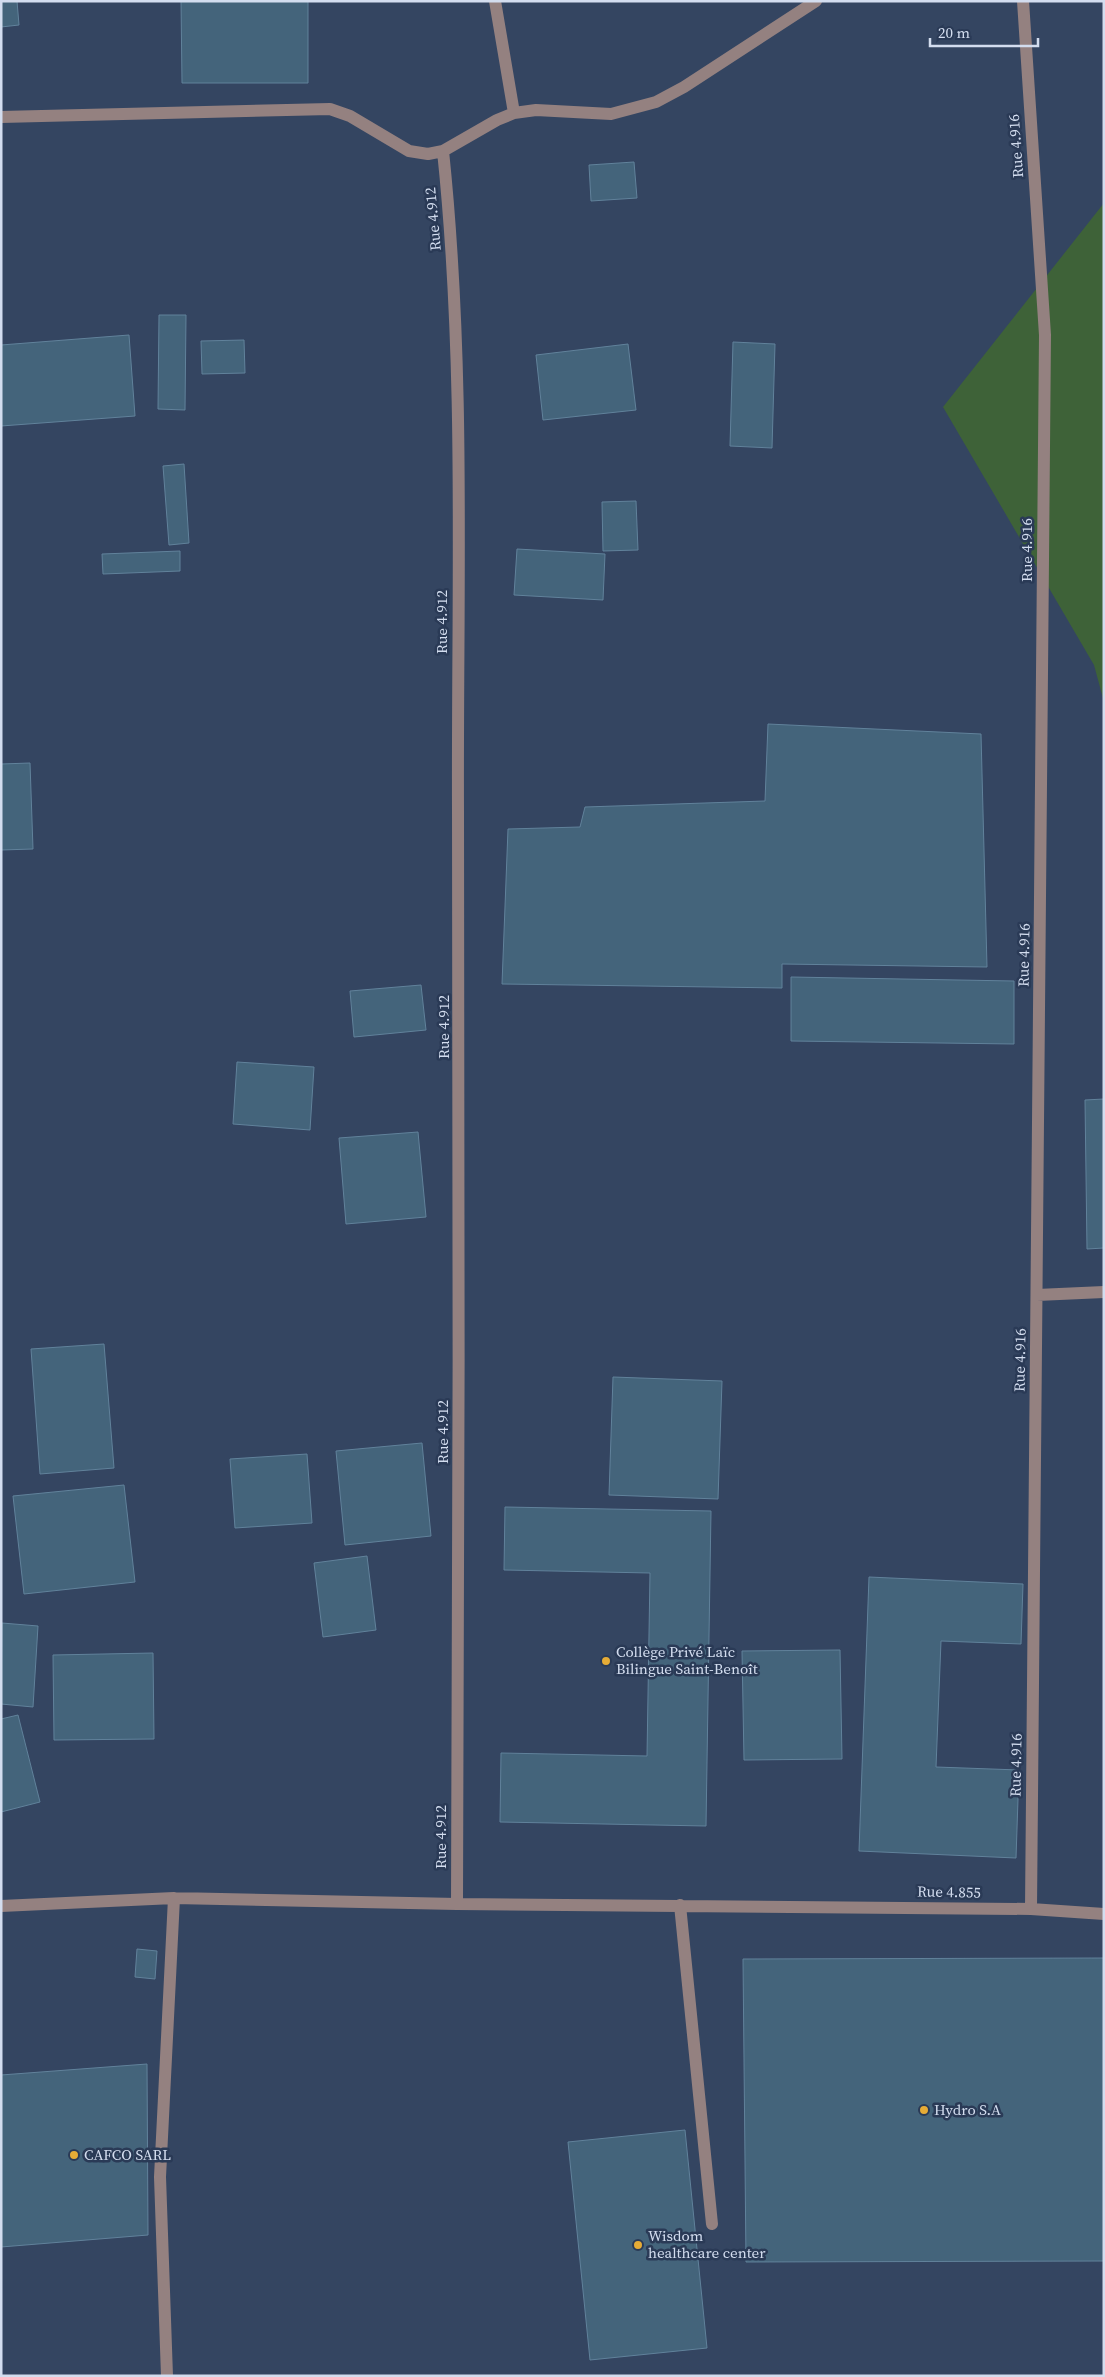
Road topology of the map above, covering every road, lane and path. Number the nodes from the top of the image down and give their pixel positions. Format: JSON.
{"nodes":[{"id":1,"x":495,"y":1,"type":"edge"},
{"id":2,"x":816,"y":1,"type":"edge"},
{"id":3,"x":1023,"y":1,"type":"edge"},
{"id":4,"x":514,"y":113,"type":"junction"},
{"id":5,"x":1,"y":117,"type":"edge"},
{"id":6,"x":443,"y":151,"type":"junction"},
{"id":7,"x":1104,"y":1292,"type":"edge"},
{"id":8,"x":1037,"y":1295,"type":"junction"},
{"id":9,"x":174,"y":1898,"type":"junction"},
{"id":10,"x":457,"y":1904,"type":"junction"},
{"id":11,"x":680,"y":1905,"type":"junction"},
{"id":12,"x":1,"y":1906,"type":"edge"},
{"id":13,"x":1031,"y":1909,"type":"junction"},
{"id":14,"x":1104,"y":1914,"type":"edge"},
{"id":15,"x":712,"y":2224,"type":"dead end"},
{"id":16,"x":167,"y":2376,"type":"edge"}],
"edges":[{"from":1,"to":4,"type":"street"},
{"from":2,"to":4,"type":"street"},
{"from":3,"to":8,"type":"street","name":"Rue 4.916"},
{"from":4,"to":6,"type":"street"},
{"from":5,"to":6,"type":"street"},
{"from":6,"to":10,"type":"street","name":"Rue 4.912"},
{"from":7,"to":8,"type":"street"},
{"from":8,"to":13,"type":"street","name":"Rue 4.916"},
{"from":9,"to":10,"type":"street","name":"Rue 4.855"},
{"from":9,"to":12,"type":"street","name":"Rue 4.855"},
{"from":9,"to":16,"type":"street"},
{"from":10,"to":11,"type":"street","name":"Rue 4.855"},
{"from":11,"to":13,"type":"street","name":"Rue 4.855"},
{"from":11,"to":15,"type":"street"},
{"from":13,"to":14,"type":"street","name":"Rue 4.855"}]}
